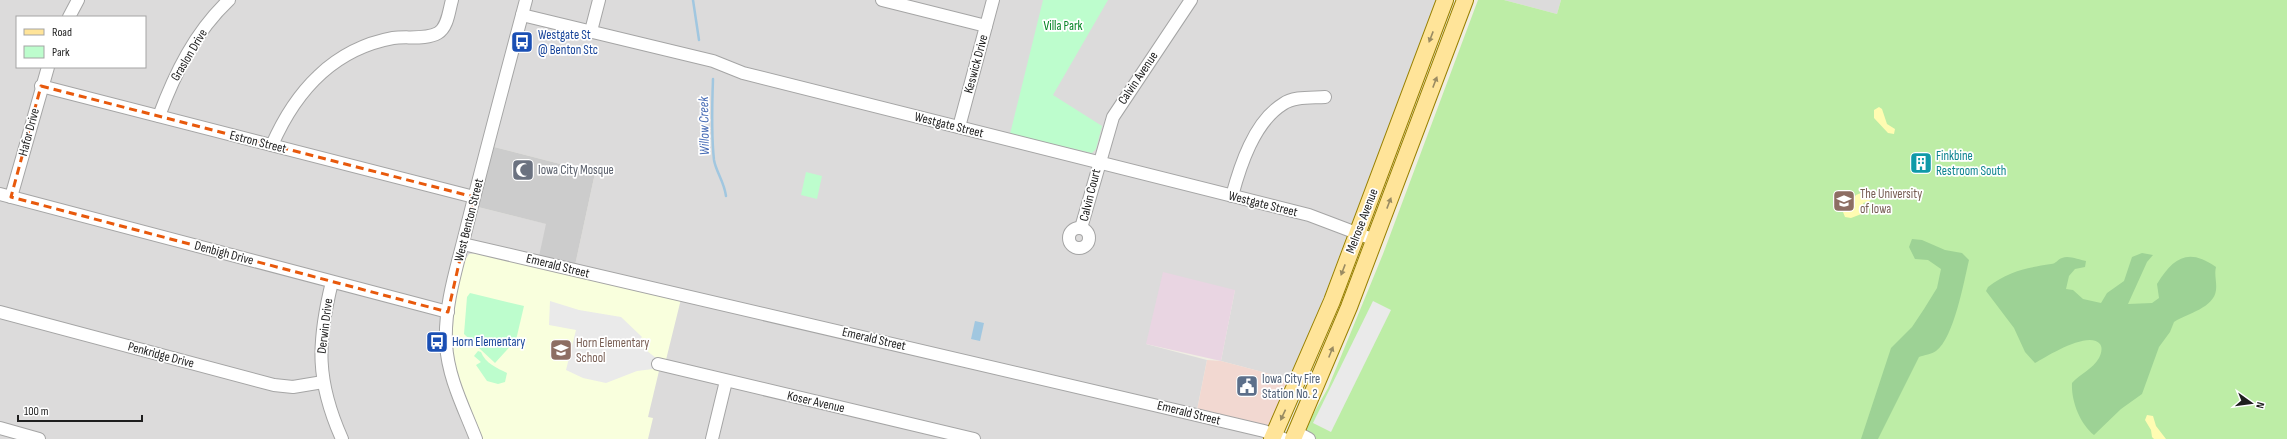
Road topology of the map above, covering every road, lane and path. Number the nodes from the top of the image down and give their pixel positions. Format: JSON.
{"nodes":[{"id":1,"x":78,"y":0,"type":"edge"},
{"id":2,"x":229,"y":0,"type":"edge"},
{"id":3,"x":452,"y":0,"type":"edge"},
{"id":4,"x":526,"y":0,"type":"edge"},
{"id":5,"x":599,"y":0,"type":"edge"},
{"id":6,"x":882,"y":0,"type":"edge"},
{"id":7,"x":993,"y":0,"type":"edge"},
{"id":8,"x":1191,"y":0,"type":"edge"},
{"id":9,"x":1445,"y":0,"type":"edge"},
{"id":10,"x":1463,"y":1,"type":"edge"},
{"id":11,"x":522,"y":15,"type":"junction"},
{"id":12,"x":70,"y":16,"type":"edge"},
{"id":13,"x":986,"y":26,"type":"junction"},
{"id":14,"x":591,"y":31,"type":"junction"},
{"id":15,"x":48,"y":68,"type":"edge"},
{"id":16,"x":41,"y":86,"type":"junction"},
{"id":17,"x":1325,"y":96,"type":"dead end"},
{"id":18,"x":159,"y":116,"type":"junction"},
{"id":19,"x":959,"y":128,"type":"junction"},
{"id":20,"x":272,"y":145,"type":"junction"},
{"id":21,"x":1098,"y":162,"type":"junction"},
{"id":22,"x":6,"y":195,"type":"edge"},
{"id":23,"x":1232,"y":196,"type":"junction"},
{"id":24,"x":474,"y":197,"type":"junction"},
{"id":25,"x":1081,"y":228,"type":"dead end"},
{"id":26,"x":1357,"y":233,"type":"junction"},
{"id":27,"x":1375,"y":240,"type":"junction"},
{"id":28,"x":463,"y":244,"type":"junction"},
{"id":29,"x":332,"y":282,"type":"junction"},
{"id":30,"x":0,"y":312,"type":"edge"},
{"id":31,"x":448,"y":312,"type":"junction"},
{"id":32,"x":658,"y":364,"type":"dead end"},
{"id":33,"x":726,"y":381,"type":"junction"},
{"id":34,"x":323,"y":382,"type":"junction"},
{"id":35,"x":0,"y":428,"type":"edge"},
{"id":36,"x":1288,"y":437,"type":"edge"},
{"id":37,"x":39,"y":439,"type":"edge"},
{"id":38,"x":342,"y":439,"type":"edge"},
{"id":39,"x":476,"y":439,"type":"edge"},
{"id":40,"x":712,"y":439,"type":"edge"},
{"id":41,"x":974,"y":439,"type":"edge"}],
"edges":[{"from":1,"to":12,"type":"street"},
{"from":2,"to":18,"type":"street","name":"Graslon Drive"},
{"from":3,"to":20,"type":"street"},
{"from":4,"to":11,"type":"street","name":"West Benton Street"},
{"from":5,"to":14,"type":"street"},
{"from":6,"to":13,"type":"street"},
{"from":7,"to":13,"type":"street","name":"Keswick Drive"},
{"from":8,"to":21,"type":"street","name":"Calvin Avenue"},
{"from":9,"to":26,"type":"main road","name":"Melrose Avenue","one_way":true},
{"from":27,"to":10,"type":"main road","name":"Melrose Avenue","one_way":true},
{"from":11,"to":14,"type":"street","name":"Westgate Street"},
{"from":11,"to":24,"type":"street","name":"West Benton Street"},
{"from":13,"to":19,"type":"street","name":"Keswick Drive"},
{"from":14,"to":19,"type":"street","name":"Westgate Street"},
{"from":15,"to":16,"type":"street","name":"Hafor Drive"},
{"from":16,"to":18,"type":"street","name":"Estron Street"},
{"from":16,"to":22,"type":"street","name":"Hafor Drive"},
{"from":17,"to":23,"type":"street"},
{"from":18,"to":20,"type":"street","name":"Estron Street"},
{"from":19,"to":21,"type":"street","name":"Westgate Street"},
{"from":20,"to":24,"type":"street","name":"Estron Street"},
{"from":21,"to":23,"type":"street","name":"Westgate Street"},
{"from":21,"to":25,"type":"street","name":"Calvin Court"},
{"from":22,"to":29,"type":"street","name":"Denbigh Drive"},
{"from":23,"to":26,"type":"street","name":"Westgate Street"},
{"from":24,"to":28,"type":"street","name":"West Benton Street"},
{"from":26,"to":27,"type":"street","name":"Westgate Street"},
{"from":26,"to":36,"type":"main road","name":"Melrose Avenue","one_way":true},
{"from":36,"to":27,"type":"main road","name":"Melrose Avenue","one_way":true},
{"from":28,"to":31,"type":"street","name":"West Benton Street"},
{"from":28,"to":36,"type":"street","name":"Emerald Street"},
{"from":29,"to":31,"type":"street","name":"Denbigh Drive"},
{"from":29,"to":34,"type":"street","name":"Derwin Drive"},
{"from":30,"to":34,"type":"street","name":"Penkridge Drive"},
{"from":31,"to":39,"type":"street","name":"West Benton Street"},
{"from":32,"to":33,"type":"street","name":"Koser Avenue"},
{"from":33,"to":40,"type":"street"},
{"from":33,"to":41,"type":"street","name":"Koser Avenue"},
{"from":34,"to":38,"type":"street","name":"Derwin Drive"},
{"from":35,"to":37,"type":"street"}]}
